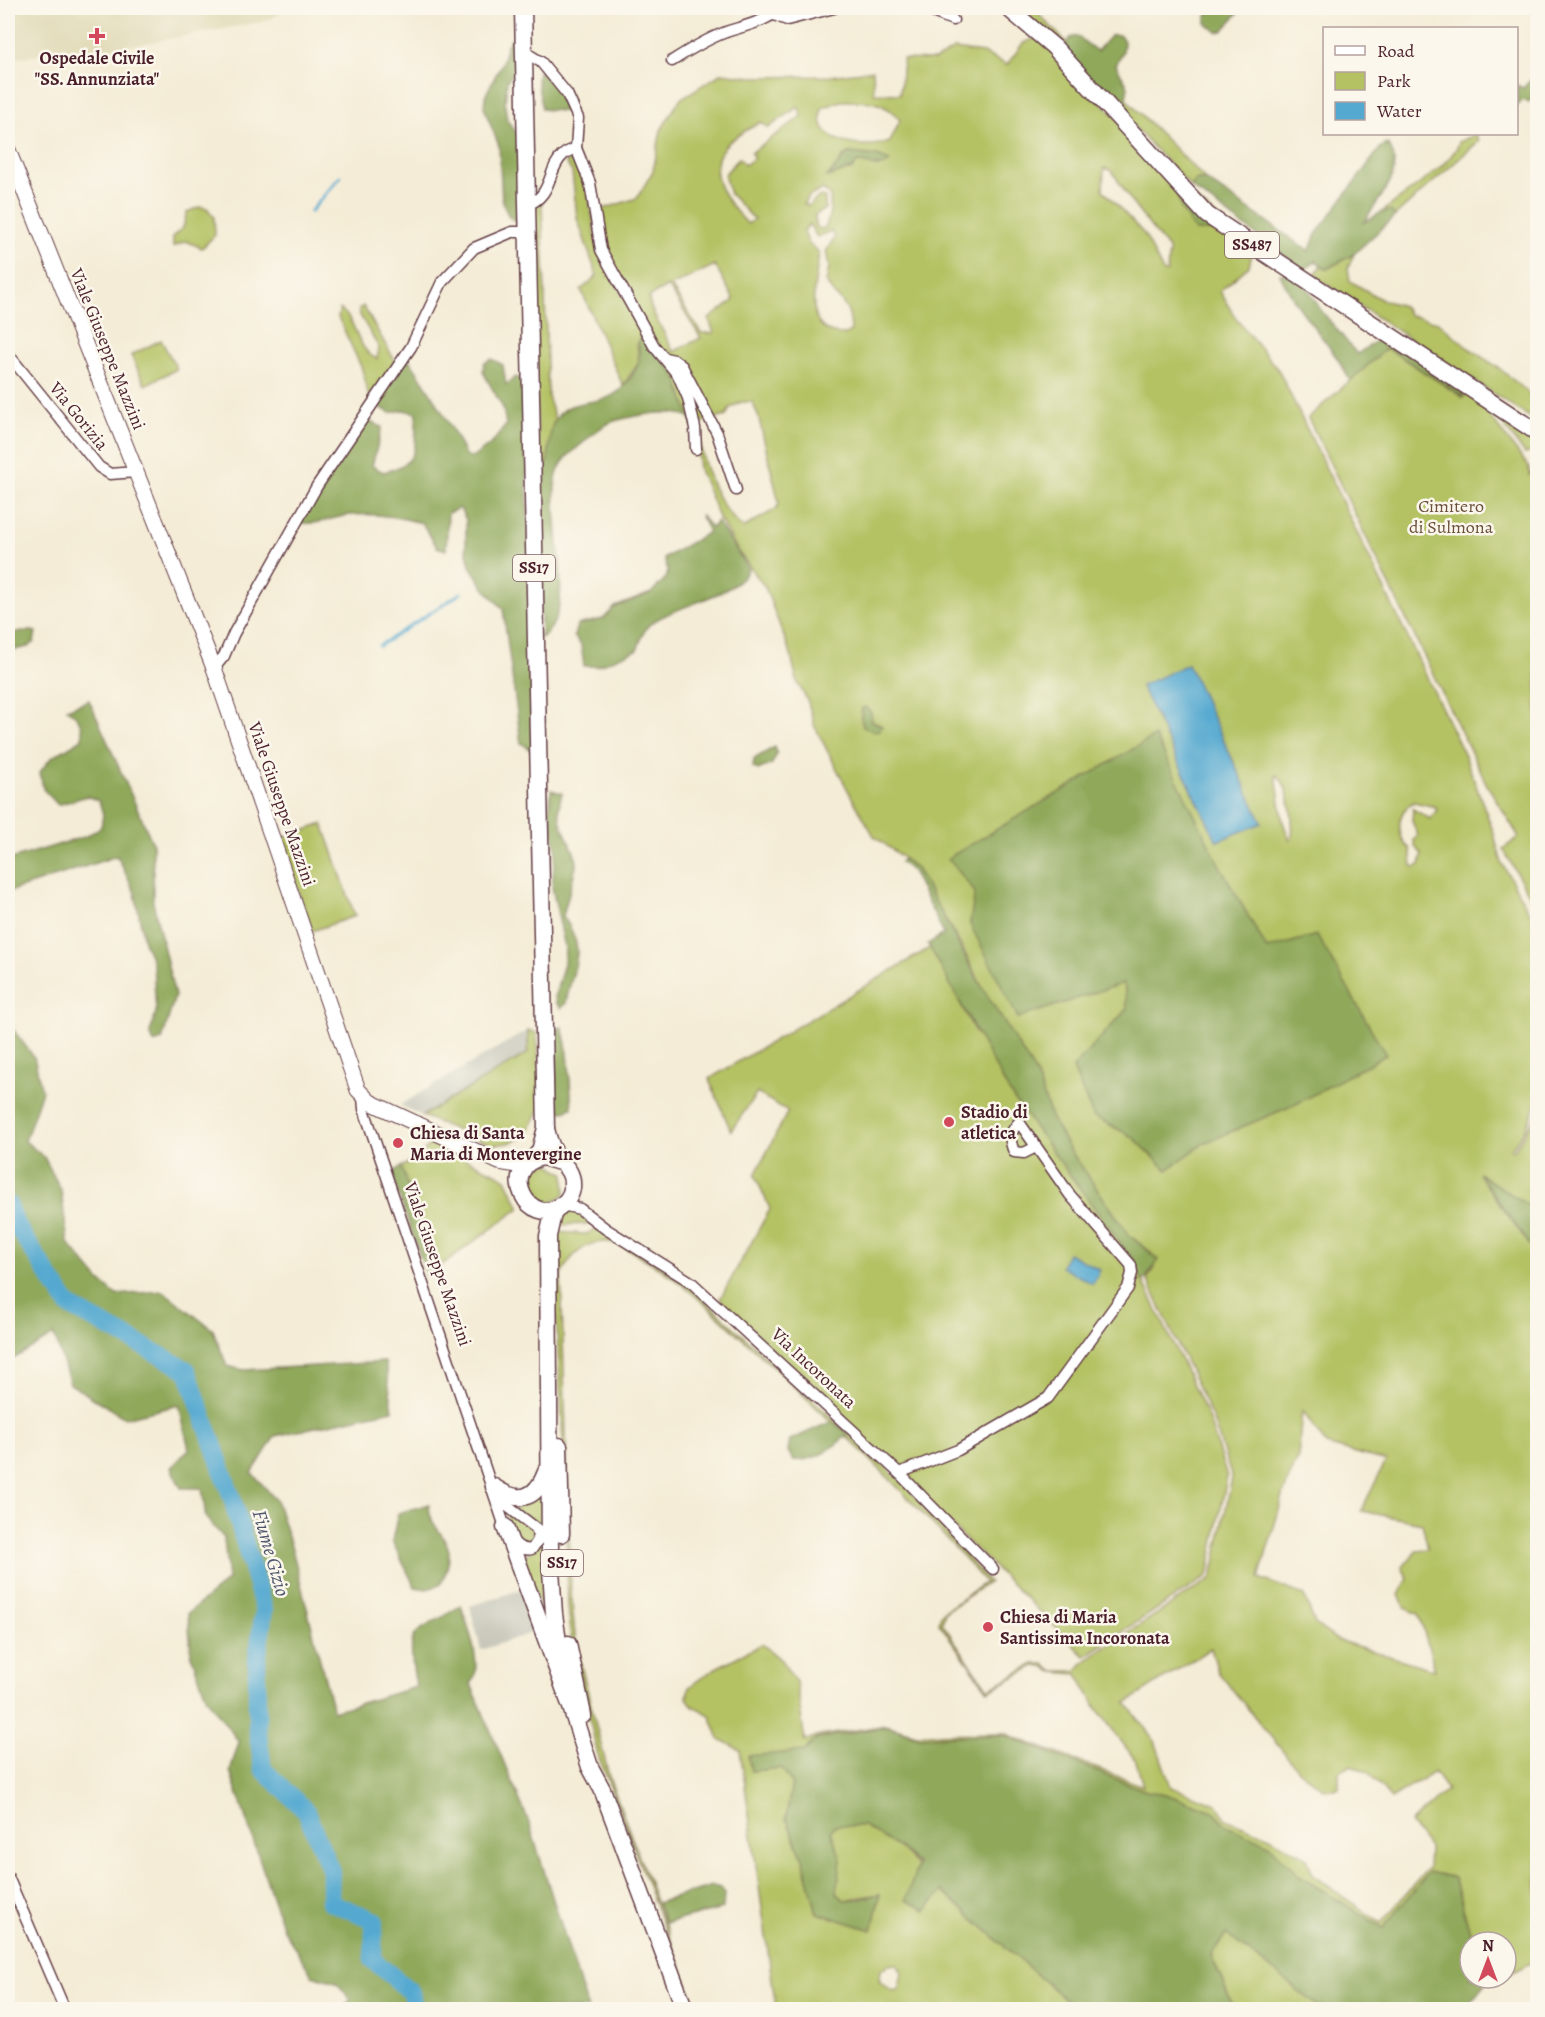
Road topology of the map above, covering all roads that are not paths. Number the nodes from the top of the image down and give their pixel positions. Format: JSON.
{"nodes":[{"id":1,"x":523,"y":8,"type":"edge"},
{"id":2,"x":834,"y":8,"type":"edge"},
{"id":3,"x":922,"y":8,"type":"edge"},
{"id":4,"x":1008,"y":8,"type":"edge"},
{"id":5,"x":778,"y":11,"type":"edge"},
{"id":6,"x":953,"y":20,"type":"dead end"},
{"id":7,"x":523,"y":51,"type":"junction"},
{"id":8,"x":672,"y":61,"type":"dead end"},
{"id":9,"x":576,"y":148,"type":"junction"},
{"id":10,"x":8,"y":150,"type":"edge"},
{"id":11,"x":526,"y":205,"type":"junction"},
{"id":12,"x":527,"y":232,"type":"junction"},
{"id":13,"x":8,"y":354,"type":"edge"},
{"id":14,"x":665,"y":358,"type":"junction"},
{"id":15,"x":1538,"y":433,"type":"edge"},
{"id":16,"x":696,"y":449,"type":"dead end"},
{"id":17,"x":136,"y":471,"type":"junction"},
{"id":18,"x":736,"y":490,"type":"dead end"},
{"id":19,"x":214,"y":668,"type":"junction"},
{"id":20,"x":363,"y":1097,"type":"junction"},
{"id":21,"x":384,"y":1109,"type":"junction"},
{"id":22,"x":546,"y":1128,"type":"junction"},
{"id":23,"x":371,"y":1130,"type":"junction"},
{"id":24,"x":1035,"y":1147,"type":"dead end"},
{"id":25,"x":499,"y":1162,"type":"junction"},
{"id":26,"x":530,"y":1162,"type":"junction"},
{"id":27,"x":563,"y":1163,"type":"junction"},
{"id":28,"x":572,"y":1187,"type":"junction"},
{"id":29,"x":520,"y":1190,"type":"junction"},
{"id":30,"x":560,"y":1206,"type":"junction"},
{"id":31,"x":534,"y":1207,"type":"junction"},
{"id":32,"x":591,"y":1217,"type":"junction"},
{"id":33,"x":548,"y":1236,"type":"junction"},
{"id":34,"x":550,"y":1334,"type":"junction"},
{"id":35,"x":549,"y":1465,"type":"junction"},
{"id":36,"x":898,"y":1473,"type":"junction"},
{"id":37,"x":493,"y":1483,"type":"junction"},
{"id":38,"x":505,"y":1527,"type":"junction"},
{"id":39,"x":993,"y":1569,"type":"dead end"},
{"id":40,"x":571,"y":1707,"type":"junction"},
{"id":41,"x":602,"y":1789,"type":"junction"},
{"id":42,"x":8,"y":1877,"type":"edge"},
{"id":43,"x":65,"y":2010,"type":"edge"},
{"id":44,"x":685,"y":2010,"type":"edge"}],
"edges":[{"from":1,"to":7,"type":"main road","number":"SS17"},
{"from":2,"to":5,"type":"street"},
{"from":3,"to":6,"type":"street"},
{"from":4,"to":15,"type":"main road","number":"SS487"},
{"from":5,"to":8,"type":"street"},
{"from":7,"to":9,"type":"street"},
{"from":7,"to":11,"type":"main road","number":"SS17"},
{"from":9,"to":11,"type":"street"},
{"from":9,"to":14,"type":"street"},
{"from":10,"to":17,"type":"main road","name":"Viale Giuseppe Mazzini"},
{"from":11,"to":12,"type":"main road","number":"SS17"},
{"from":12,"to":19,"type":"street"},
{"from":12,"to":22,"type":"main road","number":"SS17"},
{"from":13,"to":17,"type":"street","name":"Via Gorizia"},
{"from":14,"to":16,"type":"street"},
{"from":14,"to":18,"type":"street"},
{"from":17,"to":19,"type":"main road","name":"Viale Giuseppe Mazzini"},
{"from":19,"to":20,"type":"main road","name":"Viale Giuseppe Mazzini"},
{"from":20,"to":21,"type":"main road"},
{"from":20,"to":23,"type":"street","name":"Viale Giuseppe Mazzini"},
{"from":21,"to":23,"type":"street"},
{"from":21,"to":25,"type":"main road"},
{"from":22,"to":26,"type":"main road","number":"SS17"},
{"from":22,"to":27,"type":"main road","number":"SS17"},
{"from":23,"to":37,"type":"street","name":"Viale Giuseppe Mazzini"},
{"from":24,"to":36,"type":"street"},
{"from":25,"to":26,"type":"main road"},
{"from":25,"to":29,"type":"main road"},
{"from":26,"to":27,"type":"main road"},
{"from":26,"to":29,"type":"main road"},
{"from":27,"to":28,"type":"main road"},
{"from":28,"to":30,"type":"main road"},
{"from":28,"to":32,"type":"street","name":"Via Incoronata"},
{"from":29,"to":31,"type":"main road"},
{"from":30,"to":31,"type":"main road"},
{"from":30,"to":32,"type":"street","name":"Via Incoronata"},
{"from":30,"to":33,"type":"main road","number":"SS17"},
{"from":31,"to":33,"type":"main road","number":"SS17"},
{"from":32,"to":36,"type":"street","name":"Via Incoronata"},
{"from":33,"to":34,"type":"main road","number":"SS17"},
{"from":34,"to":35,"type":"main road","number":"SS17"},
{"from":34,"to":41,"type":"main road","number":"SS17"},
{"from":35,"to":37,"type":"main road"},
{"from":35,"to":40,"type":"main road","number":"SS17"},
{"from":36,"to":39,"type":"street","name":"Via Incoronata"},
{"from":37,"to":38,"type":"street","name":"Viale Giuseppe Mazzini"},
{"from":37,"to":38,"type":"street","name":"Viale Giuseppe Mazzini"},
{"from":38,"to":40,"type":"main road"},
{"from":40,"to":41,"type":"main road","number":"SS17"},
{"from":41,"to":44,"type":"main road","number":"SS17"},
{"from":42,"to":43,"type":"street"}]}
